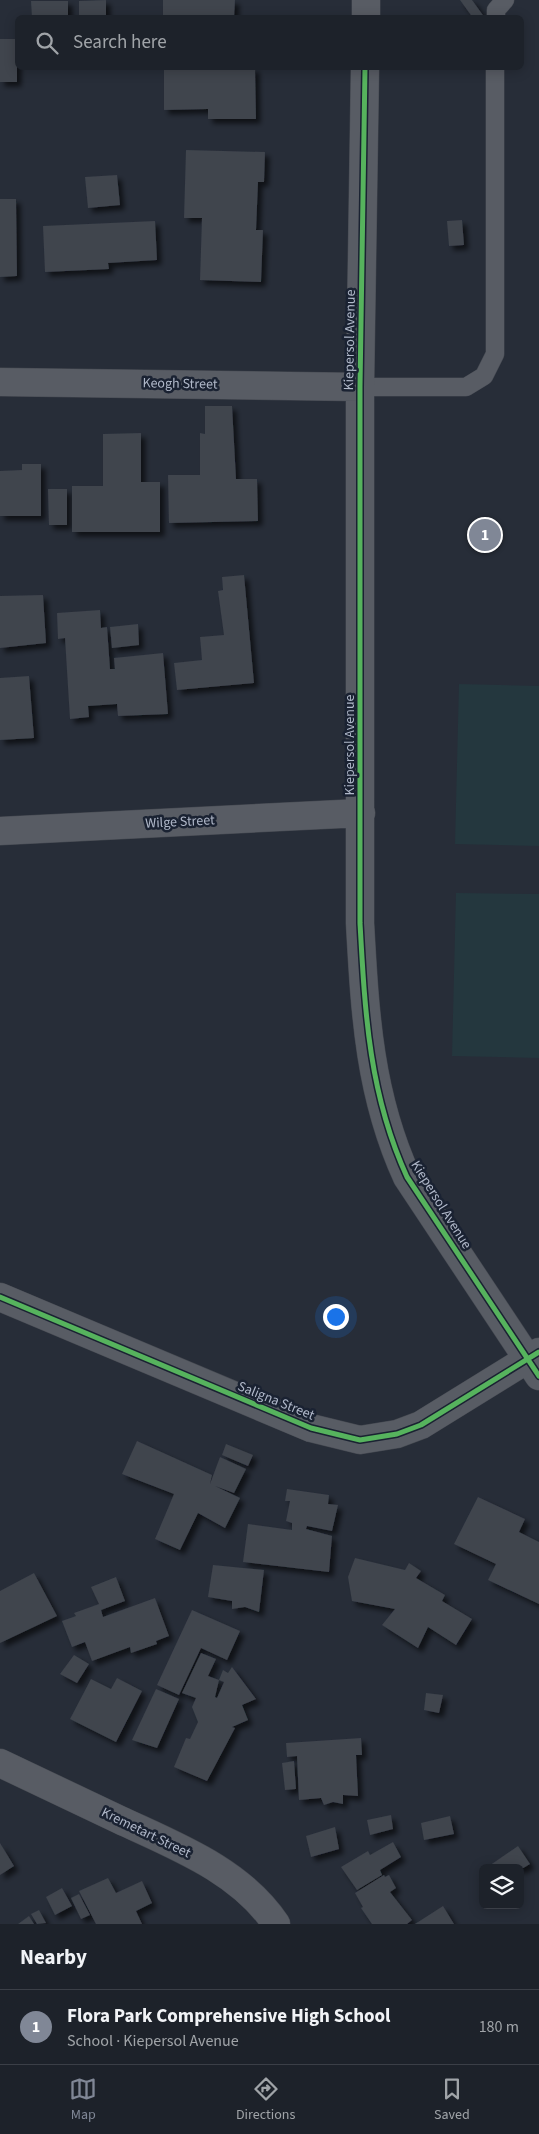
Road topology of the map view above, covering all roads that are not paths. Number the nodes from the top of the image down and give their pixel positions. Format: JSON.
{"nodes":[{"id":1,"x":366,"y":0,"type":"edge"},
{"id":2,"x":505,"y":0,"type":"edge"},
{"id":3,"x":366,"y":15,"type":"edge"},
{"id":4,"x":496,"y":15,"type":"edge"},
{"id":5,"x":365,"y":70,"type":"edge"},
{"id":6,"x":495,"y":70,"type":"edge"},
{"id":7,"x":0,"y":382,"type":"edge"},
{"id":8,"x":360,"y":387,"type":"junction"},
{"id":9,"x":361,"y":814,"type":"junction"},
{"id":10,"x":0,"y":831,"type":"edge"},
{"id":11,"x":0,"y":1297,"type":"edge"},
{"id":12,"x":535,"y":1362,"type":"edge"},
{"id":13,"x":0,"y":1763,"type":"edge"},
{"id":14,"x":276,"y":1924,"type":"edge"}],
"edges":[{"from":1,"to":3,"type":"street"},
{"from":2,"to":4,"type":"lane"},
{"from":5,"to":8,"type":"street","name":"Kiepersol Avenue"},
{"from":6,"to":8,"type":"lane"},
{"from":7,"to":8,"type":"street","name":"Keogh Street"},
{"from":8,"to":9,"type":"street","name":"Kiepersol Avenue"},
{"from":9,"to":10,"type":"street","name":"Wilge Street"},
{"from":9,"to":12,"type":"street","name":"Kiepersol Avenue"},
{"from":11,"to":12,"type":"street","name":"Saligna Street"},
{"from":13,"to":14,"type":"street","name":"Kremetart Street"}]}
